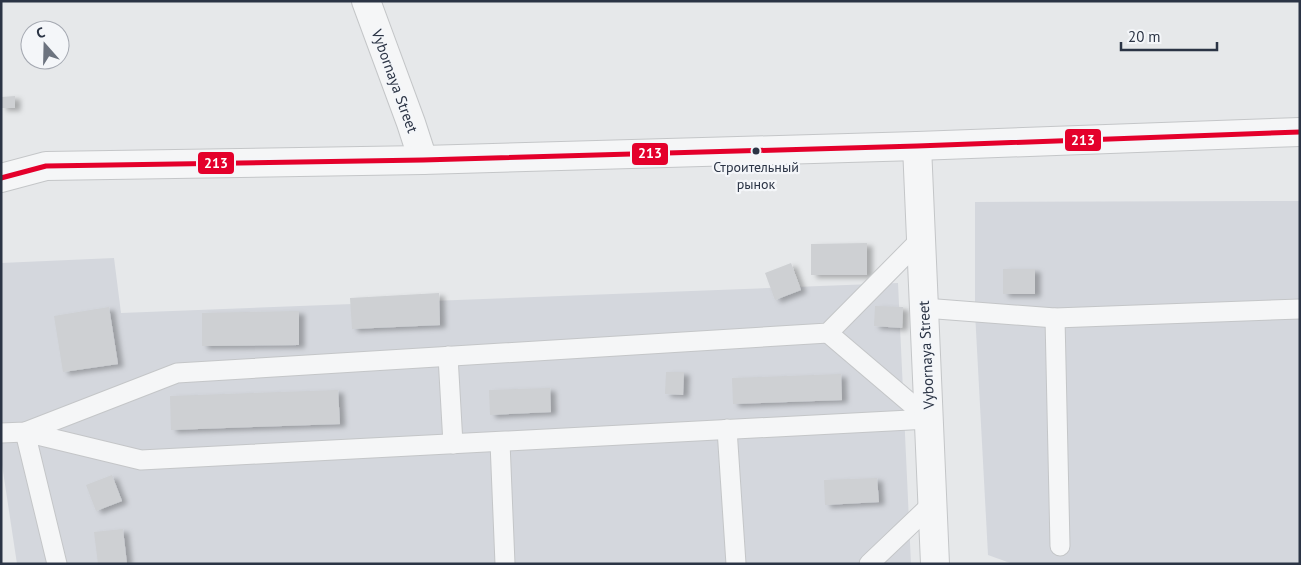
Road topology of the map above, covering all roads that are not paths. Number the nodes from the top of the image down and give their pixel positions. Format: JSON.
{"nodes":[{"id":1,"x":366,"y":1,"type":"edge"},
{"id":2,"x":1300,"y":132,"type":"edge"},
{"id":3,"x":917,"y":146,"type":"junction"},
{"id":4,"x":423,"y":160,"type":"junction"},
{"id":5,"x":1,"y":178,"type":"edge"},
{"id":6,"x":921,"y":239,"type":"junction"},
{"id":7,"x":924,"y":308,"type":"junction"},
{"id":8,"x":1300,"y":309,"type":"edge"},
{"id":9,"x":1055,"y":318,"type":"junction"},
{"id":10,"x":828,"y":333,"type":"junction"},
{"id":11,"x":448,"y":356,"type":"junction"},
{"id":12,"x":929,"y":419,"type":"junction"},
{"id":13,"x":727,"y":429,"type":"junction"},
{"id":14,"x":25,"y":432,"type":"junction"},
{"id":15,"x":1,"y":433,"type":"edge"},
{"id":16,"x":500,"y":442,"type":"junction"},
{"id":17,"x":453,"y":444,"type":"junction"},
{"id":18,"x":933,"y":503,"type":"junction"},
{"id":19,"x":1060,"y":546,"type":"dead end"},
{"id":20,"x":56,"y":564,"type":"edge"},
{"id":21,"x":505,"y":564,"type":"edge"},
{"id":22,"x":736,"y":564,"type":"edge"},
{"id":23,"x":869,"y":564,"type":"edge"},
{"id":24,"x":935,"y":564,"type":"edge"}],
"edges":[{"from":1,"to":4,"type":"street","name":"Vybornaya Street"},
{"from":2,"to":3,"type":"street"},
{"from":3,"to":4,"type":"street"},
{"from":3,"to":6,"type":"street","name":"Vybornaya Street"},
{"from":4,"to":5,"type":"street"},
{"from":6,"to":7,"type":"street","name":"Vybornaya Street"},
{"from":6,"to":10,"type":"lane"},
{"from":7,"to":9,"type":"lane"},
{"from":7,"to":12,"type":"street","name":"Vybornaya Street"},
{"from":8,"to":9,"type":"lane"},
{"from":9,"to":19,"type":"lane"},
{"from":10,"to":11,"type":"lane"},
{"from":10,"to":12,"type":"lane"},
{"from":11,"to":14,"type":"lane"},
{"from":11,"to":17,"type":"lane"},
{"from":12,"to":13,"type":"lane"},
{"from":12,"to":18,"type":"street","name":"Vybornaya Street"},
{"from":13,"to":16,"type":"lane"},
{"from":13,"to":22,"type":"lane"},
{"from":14,"to":15,"type":"lane"},
{"from":14,"to":17,"type":"lane"},
{"from":14,"to":20,"type":"lane"},
{"from":16,"to":17,"type":"lane"},
{"from":16,"to":21,"type":"lane"},
{"from":18,"to":23,"type":"lane"},
{"from":18,"to":24,"type":"street","name":"Vybornaya Street"}]}
